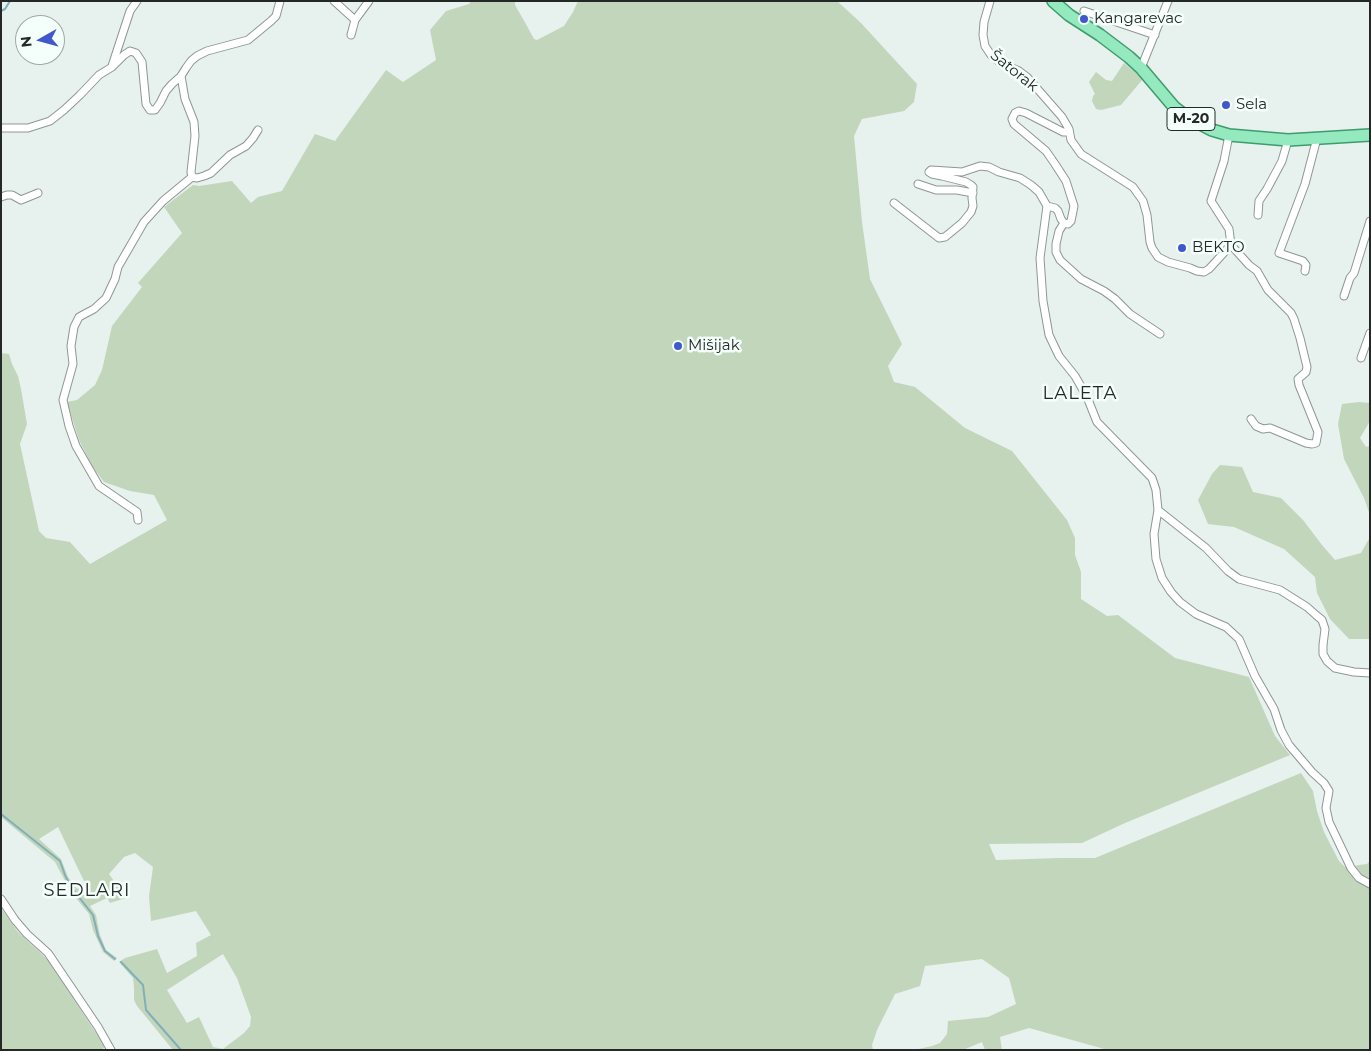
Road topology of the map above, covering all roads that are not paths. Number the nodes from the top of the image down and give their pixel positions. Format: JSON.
{"nodes":[{"id":1,"x":136,"y":1,"type":"edge"},
{"id":2,"x":280,"y":1,"type":"edge"},
{"id":3,"x":334,"y":1,"type":"edge"},
{"id":4,"x":369,"y":1,"type":"edge"},
{"id":5,"x":990,"y":1,"type":"edge"},
{"id":6,"x":1053,"y":1,"type":"edge"},
{"id":7,"x":1168,"y":1,"type":"edge"},
{"id":8,"x":1084,"y":11,"type":"dead end"},
{"id":9,"x":355,"y":20,"type":"junction"},
{"id":10,"x":351,"y":35,"type":"dead end"},
{"id":11,"x":1155,"y":35,"type":"junction"},
{"id":12,"x":112,"y":67,"type":"junction"},
{"id":13,"x":1141,"y":68,"type":"junction"},
{"id":14,"x":181,"y":76,"type":"junction"},
{"id":15,"x":1,"y":128,"type":"edge"},
{"id":16,"x":258,"y":130,"type":"dead end"},
{"id":17,"x":1069,"y":132,"type":"junction"},
{"id":18,"x":1230,"y":135,"type":"junction"},
{"id":19,"x":1370,"y":135,"type":"edge"},
{"id":20,"x":1316,"y":138,"type":"junction"},
{"id":21,"x":1288,"y":140,"type":"junction"},
{"id":22,"x":192,"y":177,"type":"junction"},
{"id":23,"x":918,"y":184,"type":"dead end"},
{"id":24,"x":38,"y":193,"type":"dead end"},
{"id":25,"x":973,"y":193,"type":"junction"},
{"id":26,"x":1,"y":197,"type":"edge"},
{"id":27,"x":894,"y":203,"type":"dead end"},
{"id":28,"x":1047,"y":206,"type":"junction"},
{"id":29,"x":1258,"y":216,"type":"dead end"},
{"id":30,"x":1370,"y":221,"type":"edge"},
{"id":31,"x":1064,"y":223,"type":"junction"},
{"id":32,"x":1232,"y":245,"type":"junction"},
{"id":33,"x":1305,"y":271,"type":"dead end"},
{"id":34,"x":1344,"y":296,"type":"dead end"},
{"id":35,"x":1160,"y":334,"type":"dead end"},
{"id":36,"x":1370,"y":334,"type":"edge"},
{"id":37,"x":1361,"y":358,"type":"dead end"},
{"id":38,"x":1251,"y":419,"type":"dead end"},
{"id":39,"x":1158,"y":510,"type":"junction"},
{"id":40,"x":138,"y":520,"type":"dead end"},
{"id":41,"x":1370,"y":673,"type":"edge"},
{"id":42,"x":1370,"y":884,"type":"edge"},
{"id":43,"x":1,"y":899,"type":"edge"},
{"id":44,"x":111,"y":1050,"type":"edge"}],
"edges":[{"from":1,"to":12,"type":"street"},
{"from":2,"to":14,"type":"street"},
{"from":3,"to":9,"type":"street"},
{"from":4,"to":9,"type":"street"},
{"from":5,"to":17,"type":"street","name":"Šatorak"},
{"from":6,"to":13,"type":"main road","number":"M-20"},
{"from":7,"to":11,"type":"street"},
{"from":8,"to":11,"type":"street"},
{"from":9,"to":10,"type":"street"},
{"from":11,"to":13,"type":"street"},
{"from":12,"to":14,"type":"street"},
{"from":12,"to":15,"type":"street"},
{"from":13,"to":18,"type":"main road","number":"M-20"},
{"from":14,"to":22,"type":"street"},
{"from":16,"to":22,"type":"street"},
{"from":17,"to":31,"type":"street"},
{"from":17,"to":32,"type":"street","name":"Šatorak"},
{"from":18,"to":21,"type":"main road","number":"M-20"},
{"from":18,"to":32,"type":"street"},
{"from":19,"to":20,"type":"main road","number":"M-20"},
{"from":20,"to":21,"type":"main road","number":"M-20"},
{"from":20,"to":33,"type":"street"},
{"from":21,"to":29,"type":"street"},
{"from":22,"to":40,"type":"street"},
{"from":23,"to":25,"type":"street"},
{"from":24,"to":26,"type":"street"},
{"from":25,"to":27,"type":"street"},
{"from":25,"to":28,"type":"street"},
{"from":28,"to":31,"type":"street"},
{"from":28,"to":39,"type":"street"},
{"from":30,"to":34,"type":"street"},
{"from":31,"to":35,"type":"street"},
{"from":32,"to":38,"type":"street"},
{"from":36,"to":37,"type":"street"},
{"from":39,"to":41,"type":"street"},
{"from":39,"to":42,"type":"street"},
{"from":43,"to":44,"type":"street"}]}
